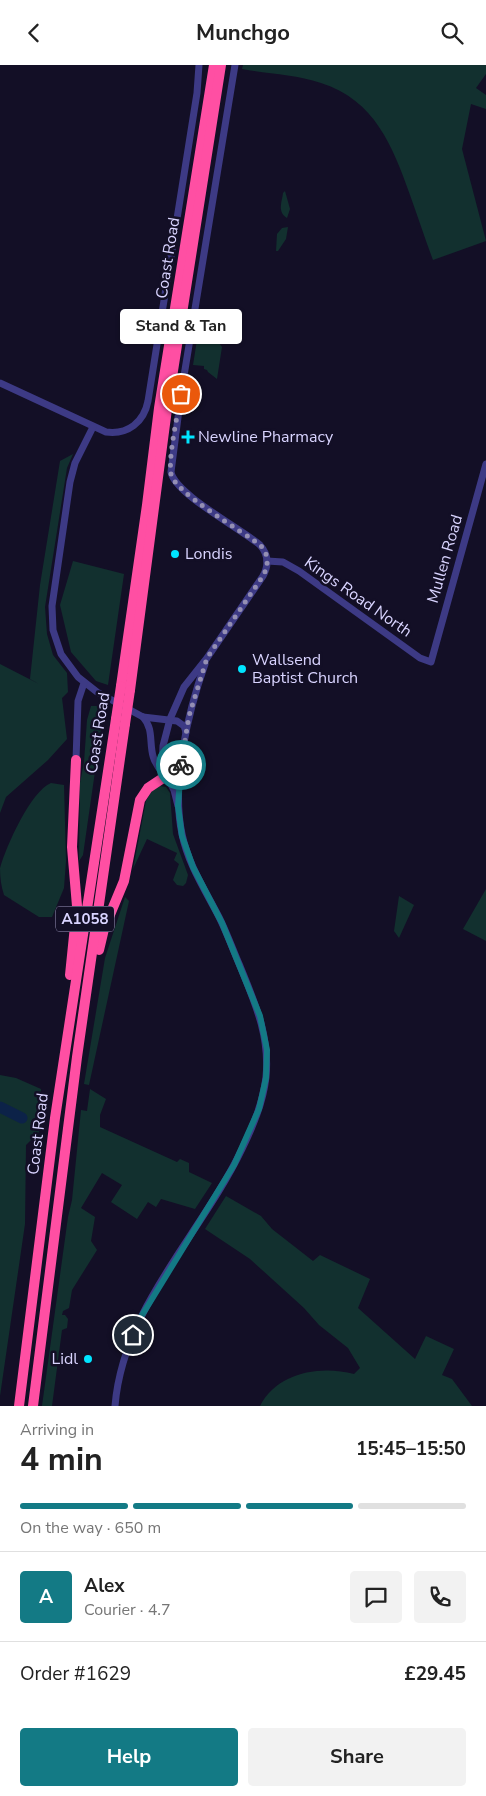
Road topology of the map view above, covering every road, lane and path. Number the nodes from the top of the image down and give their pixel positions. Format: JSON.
{"nodes":[{"id":1,"x":199,"y":65,"type":"edge"},
{"id":2,"x":214,"y":65,"type":"edge"},
{"id":3,"x":221,"y":65,"type":"edge"},
{"id":4,"x":236,"y":65,"type":"edge"},
{"id":5,"x":0,"y":383,"type":"edge"},
{"id":6,"x":93,"y":427,"type":"junction"},
{"id":7,"x":486,"y":464,"type":"edge"},
{"id":8,"x":267,"y":561,"type":"junction"},
{"id":9,"x":207,"y":658,"type":"junction"},
{"id":10,"x":431,"y":662,"type":"joint"},
{"id":11,"x":84,"y":683,"type":"junction"},
{"id":12,"x":125,"y":688,"type":"junction"},
{"id":13,"x":143,"y":717,"type":"junction"},
{"id":14,"x":170,"y":719,"type":"junction"},
{"id":15,"x":186,"y":732,"type":"junction"},
{"id":16,"x":184,"y":743,"type":"junction"},
{"id":17,"x":76,"y":760,"type":"joint"},
{"id":18,"x":166,"y":776,"type":"junction"},
{"id":19,"x":178,"y":806,"type":"junction"},
{"id":20,"x":77,"y":1057,"type":"junction"},
{"id":21,"x":55,"y":1118,"type":"junction"},
{"id":22,"x":18,"y":1406,"type":"edge"},
{"id":23,"x":33,"y":1406,"type":"edge"},
{"id":24,"x":115,"y":1406,"type":"edge"}],
"edges":[{"from":1,"to":6,"type":"street","name":"Coast Road"},
{"from":2,"to":12,"type":"highway","name":"Coast Road","number":"A1058"},
{"from":3,"to":12,"type":"highway","name":"Coast Road","number":"A1058"},
{"from":4,"to":8,"type":"street"},
{"from":5,"to":6,"type":"street"},
{"from":6,"to":11,"type":"street"},
{"from":7,"to":10,"type":"street","name":"Mullen Road"},
{"from":8,"to":9,"type":"street"},
{"from":8,"to":10,"type":"street","name":"Kings Road North"},
{"from":9,"to":14,"type":"street"},
{"from":9,"to":15,"type":"street"},
{"from":11,"to":13,"type":"street"},
{"from":11,"to":17,"type":"street"},
{"from":12,"to":20,"type":"highway","name":"Coast Road","number":"A1058","bridge":true},
{"from":12,"to":21,"type":"highway","name":"Coast Road","number":"A1058","bridge":true},
{"from":13,"to":14,"type":"street"},
{"from":13,"to":18,"type":"street"},
{"from":14,"to":15,"type":"street"},
{"from":14,"to":18,"type":"street"},
{"from":15,"to":16,"type":"street"},
{"from":16,"to":18,"type":"street"},
{"from":16,"to":19,"type":"street"},
{"from":17,"to":21,"type":"highway"},
{"from":18,"to":19,"type":"street"},
{"from":18,"to":20,"type":"highway"},
{"from":19,"to":24,"type":"street"},
{"from":20,"to":23,"type":"highway","name":"Coast Road","number":"A1058"},
{"from":21,"to":22,"type":"highway","name":"Coast Road","number":"A1058"}]}
